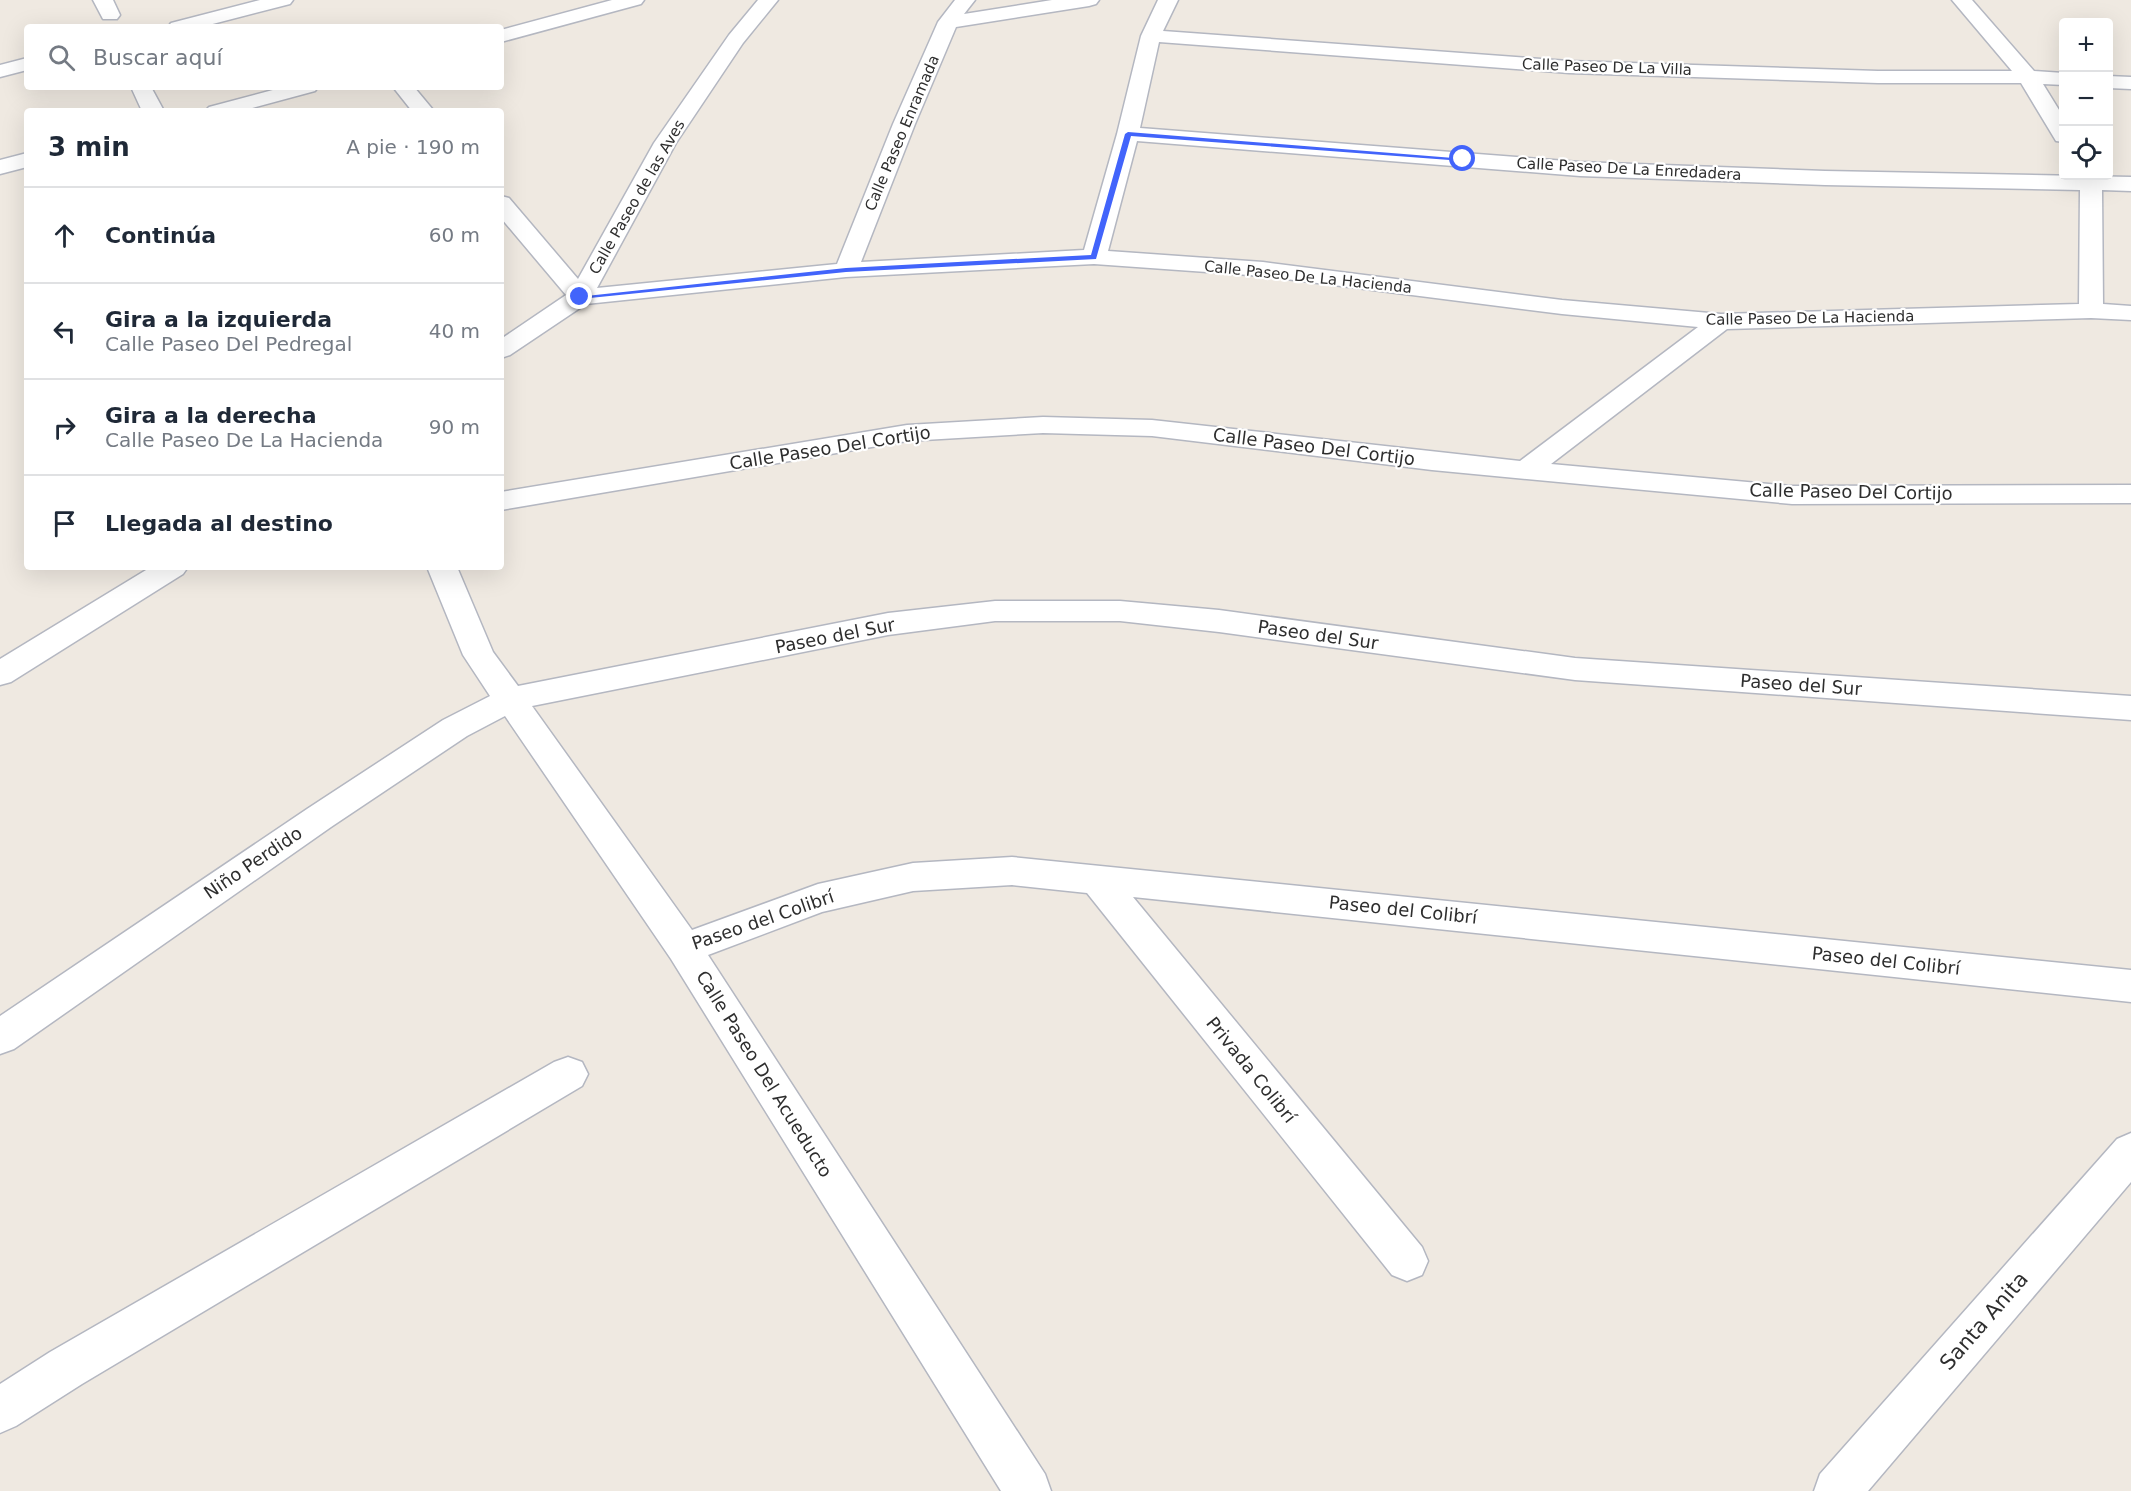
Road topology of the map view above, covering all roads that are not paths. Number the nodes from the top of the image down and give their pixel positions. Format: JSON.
{"nodes":[{"id":1,"x":283,"y":0,"type":"edge"},
{"id":2,"x":634,"y":0,"type":"edge"},
{"id":3,"x":768,"y":0,"type":"edge"},
{"id":4,"x":965,"y":0,"type":"edge"},
{"id":5,"x":1089,"y":0,"type":"edge"},
{"id":6,"x":1168,"y":0,"type":"edge"},
{"id":7,"x":1962,"y":0,"type":"edge"},
{"id":8,"x":948,"y":22,"type":"junction"},
{"id":9,"x":190,"y":24,"type":"edge"},
{"id":10,"x":504,"y":35,"type":"edge"},
{"id":11,"x":1151,"y":36,"type":"junction"},
{"id":12,"x":24,"y":65,"type":"edge"},
{"id":13,"x":0,"y":71,"type":"edge"},
{"id":14,"x":2028,"y":76,"type":"junction"},
{"id":15,"x":2059,"y":79,"type":"edge"},
{"id":16,"x":2113,"y":82,"type":"edge"},
{"id":17,"x":2131,"y":83,"type":"edge"},
{"id":18,"x":142,"y":90,"type":"edge"},
{"id":19,"x":296,"y":90,"type":"edge"},
{"id":20,"x":406,"y":90,"type":"edge"},
{"id":21,"x":152,"y":108,"type":"edge"},
{"id":22,"x":228,"y":108,"type":"edge"},
{"id":23,"x":420,"y":108,"type":"edge"},
{"id":24,"x":2059,"y":128,"type":"edge"},
{"id":25,"x":1128,"y":134,"type":"junction"},
{"id":26,"x":24,"y":161,"type":"edge"},
{"id":27,"x":0,"y":167,"type":"edge"},
{"id":28,"x":2059,"y":179,"type":"edge"},
{"id":29,"x":2089,"y":180,"type":"edge"},
{"id":30,"x":2097,"y":180,"type":"edge"},
{"id":31,"x":2131,"y":184,"type":"edge"},
{"id":32,"x":504,"y":207,"type":"edge"},
{"id":33,"x":1094,"y":257,"type":"junction"},
{"id":34,"x":846,"y":270,"type":"junction"},
{"id":35,"x":580,"y":297,"type":"junction"},
{"id":36,"x":2091,"y":311,"type":"junction"},
{"id":37,"x":2131,"y":313,"type":"edge"},
{"id":38,"x":1721,"y":322,"type":"junction"},
{"id":39,"x":504,"y":348,"type":"edge"},
{"id":40,"x":1525,"y":470,"type":"junction"},
{"id":41,"x":2131,"y":494,"type":"edge"},
{"id":42,"x":504,"y":500,"type":"edge"},
{"id":43,"x":168,"y":570,"type":"edge"},
{"id":44,"x":443,"y":570,"type":"edge"},
{"id":45,"x":0,"y":674,"type":"edge"},
{"id":46,"x":511,"y":699,"type":"junction"},
{"id":47,"x":2131,"y":708,"type":"edge"},
{"id":48,"x":1096,"y":878,"type":"junction"},
{"id":49,"x":684,"y":948,"type":"junction"},
{"id":50,"x":2131,"y":986,"type":"edge"},
{"id":51,"x":0,"y":1037,"type":"edge"},
{"id":52,"x":568,"y":1074,"type":"dead end"},
{"id":53,"x":2131,"y":1152,"type":"edge"},
{"id":54,"x":1407,"y":1261,"type":"dead end"},
{"id":55,"x":0,"y":1410,"type":"edge"},
{"id":56,"x":1028,"y":1491,"type":"edge"},
{"id":57,"x":1837,"y":1491,"type":"edge"}],
"edges":[{"from":1,"to":9,"type":"street"},
{"from":2,"to":10,"type":"street"},
{"from":3,"to":35,"type":"street","name":"Calle Paseo de las Aves"},
{"from":4,"to":8,"type":"street","name":"Calle Paseo Enramada"},
{"from":5,"to":8,"type":"street"},
{"from":6,"to":11,"type":"street"},
{"from":7,"to":14,"type":"street"},
{"from":8,"to":34,"type":"street","name":"Calle Paseo Enramada"},
{"from":11,"to":14,"type":"street","name":"Calle Paseo De La Villa"},
{"from":11,"to":25,"type":"street"},
{"from":12,"to":13,"type":"street"},
{"from":14,"to":15,"type":"street","name":"Calle Paseo De La Villa"},
{"from":14,"to":24,"type":"street"},
{"from":16,"to":17,"type":"street"},
{"from":18,"to":21,"type":"street"},
{"from":19,"to":22,"type":"street"},
{"from":20,"to":23,"type":"street"},
{"from":25,"to":28,"type":"street","name":"Calle Paseo De La Enredadera"},
{"from":25,"to":33,"type":"street"},
{"from":26,"to":27,"type":"street"},
{"from":29,"to":36,"type":"street"},
{"from":30,"to":31,"type":"street","name":"Calle Paseo De La Enredadera"},
{"from":32,"to":35,"type":"street","name":"Calle Paseo de las Aves"},
{"from":33,"to":34,"type":"street","name":"Calle Paseo De La Hacienda"},
{"from":33,"to":38,"type":"street","name":"Calle Paseo De La Hacienda"},
{"from":34,"to":35,"type":"street","name":"Calle Paseo De La Hacienda"},
{"from":35,"to":39,"type":"street","name":"Calle Paseo De La Hacienda"},
{"from":36,"to":37,"type":"street","name":"Calle Paseo De La Hacienda"},
{"from":36,"to":38,"type":"street","name":"Calle Paseo De La Hacienda"},
{"from":38,"to":40,"type":"street"},
{"from":40,"to":41,"type":"street","name":"Calle Paseo Del Cortijo"},
{"from":40,"to":42,"type":"street","name":"Calle Paseo Del Cortijo"},
{"from":43,"to":45,"type":"street"},
{"from":44,"to":46,"type":"street","name":"Calle Paseo Del Acueducto"},
{"from":46,"to":47,"type":"street","name":"Paseo del Sur"},
{"from":46,"to":49,"type":"street","name":"Calle Paseo Del Acueducto"},
{"from":46,"to":51,"type":"street","name":"Niño Perdido"},
{"from":48,"to":49,"type":"street","name":"Paseo del Colibrí"},
{"from":48,"to":50,"type":"street","name":"Paseo del Colibrí"},
{"from":48,"to":54,"type":"street","name":"Privada Colibrí"},
{"from":49,"to":56,"type":"street","name":"Calle Paseo Del Acueducto"},
{"from":52,"to":55,"type":"street"},
{"from":53,"to":57,"type":"street","name":"Santa Anita"}]}
